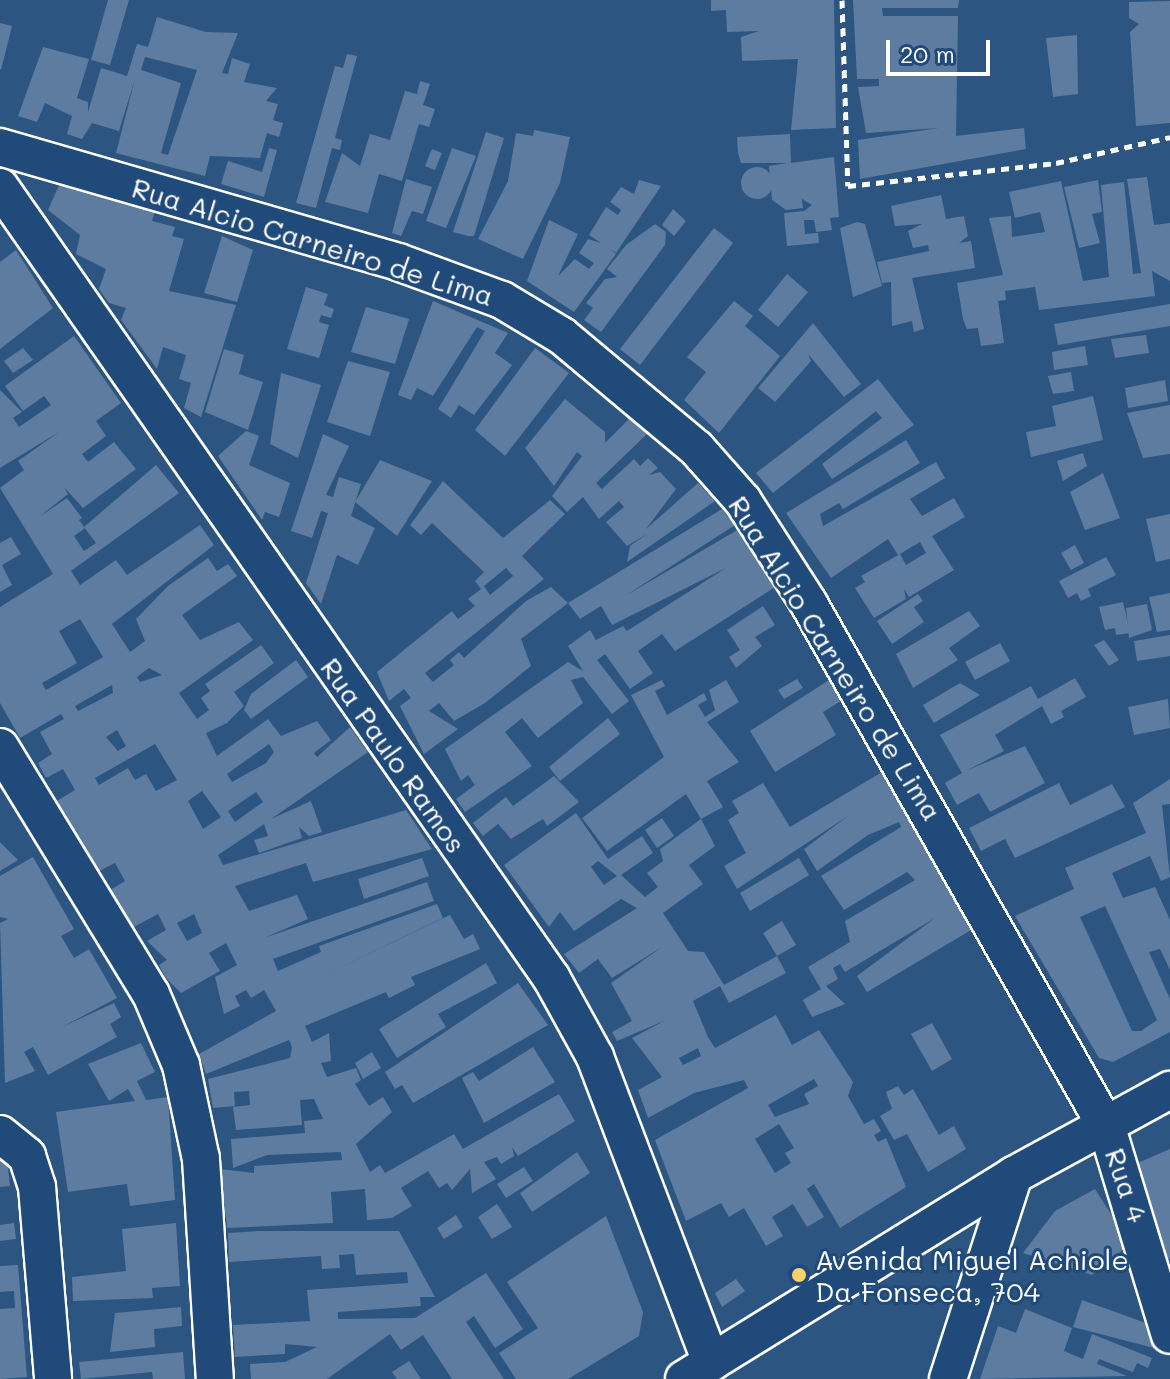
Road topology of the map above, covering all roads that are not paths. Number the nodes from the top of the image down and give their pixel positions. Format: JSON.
{"nodes":[{"id":1,"x":0,"y":147,"type":"edge"},
{"id":2,"x":0,"y":187,"type":"edge"},
{"id":3,"x":0,"y":747,"type":"edge"},
{"id":4,"x":1170,"y":1090,"type":"edge"},
{"id":5,"x":1170,"y":1103,"type":"edge"},
{"id":6,"x":1121,"y":1120,"type":"junction"},
{"id":7,"x":0,"y":1134,"type":"edge"},
{"id":8,"x":1014,"y":1175,"type":"junction"},
{"id":9,"x":1170,"y":1335,"type":"edge"},
{"id":10,"x":697,"y":1371,"type":"edge"},
{"id":11,"x":53,"y":1379,"type":"edge"},
{"id":12,"x":215,"y":1379,"type":"edge"},
{"id":13,"x":948,"y":1379,"type":"edge"}],
"edges":[{"from":1,"to":6,"type":"street","name":"Rua Alcio Carneiro de Lima"},
{"from":2,"to":10,"type":"street","name":"Rua Paulo Ramos"},
{"from":3,"to":12,"type":"street"},
{"from":4,"to":6,"type":"street"},
{"from":5,"to":6,"type":"street"},
{"from":6,"to":8,"type":"street"},
{"from":6,"to":9,"type":"street","name":"Rua 4"},
{"from":7,"to":11,"type":"street"},
{"from":8,"to":10,"type":"street"},
{"from":8,"to":13,"type":"street"}]}
